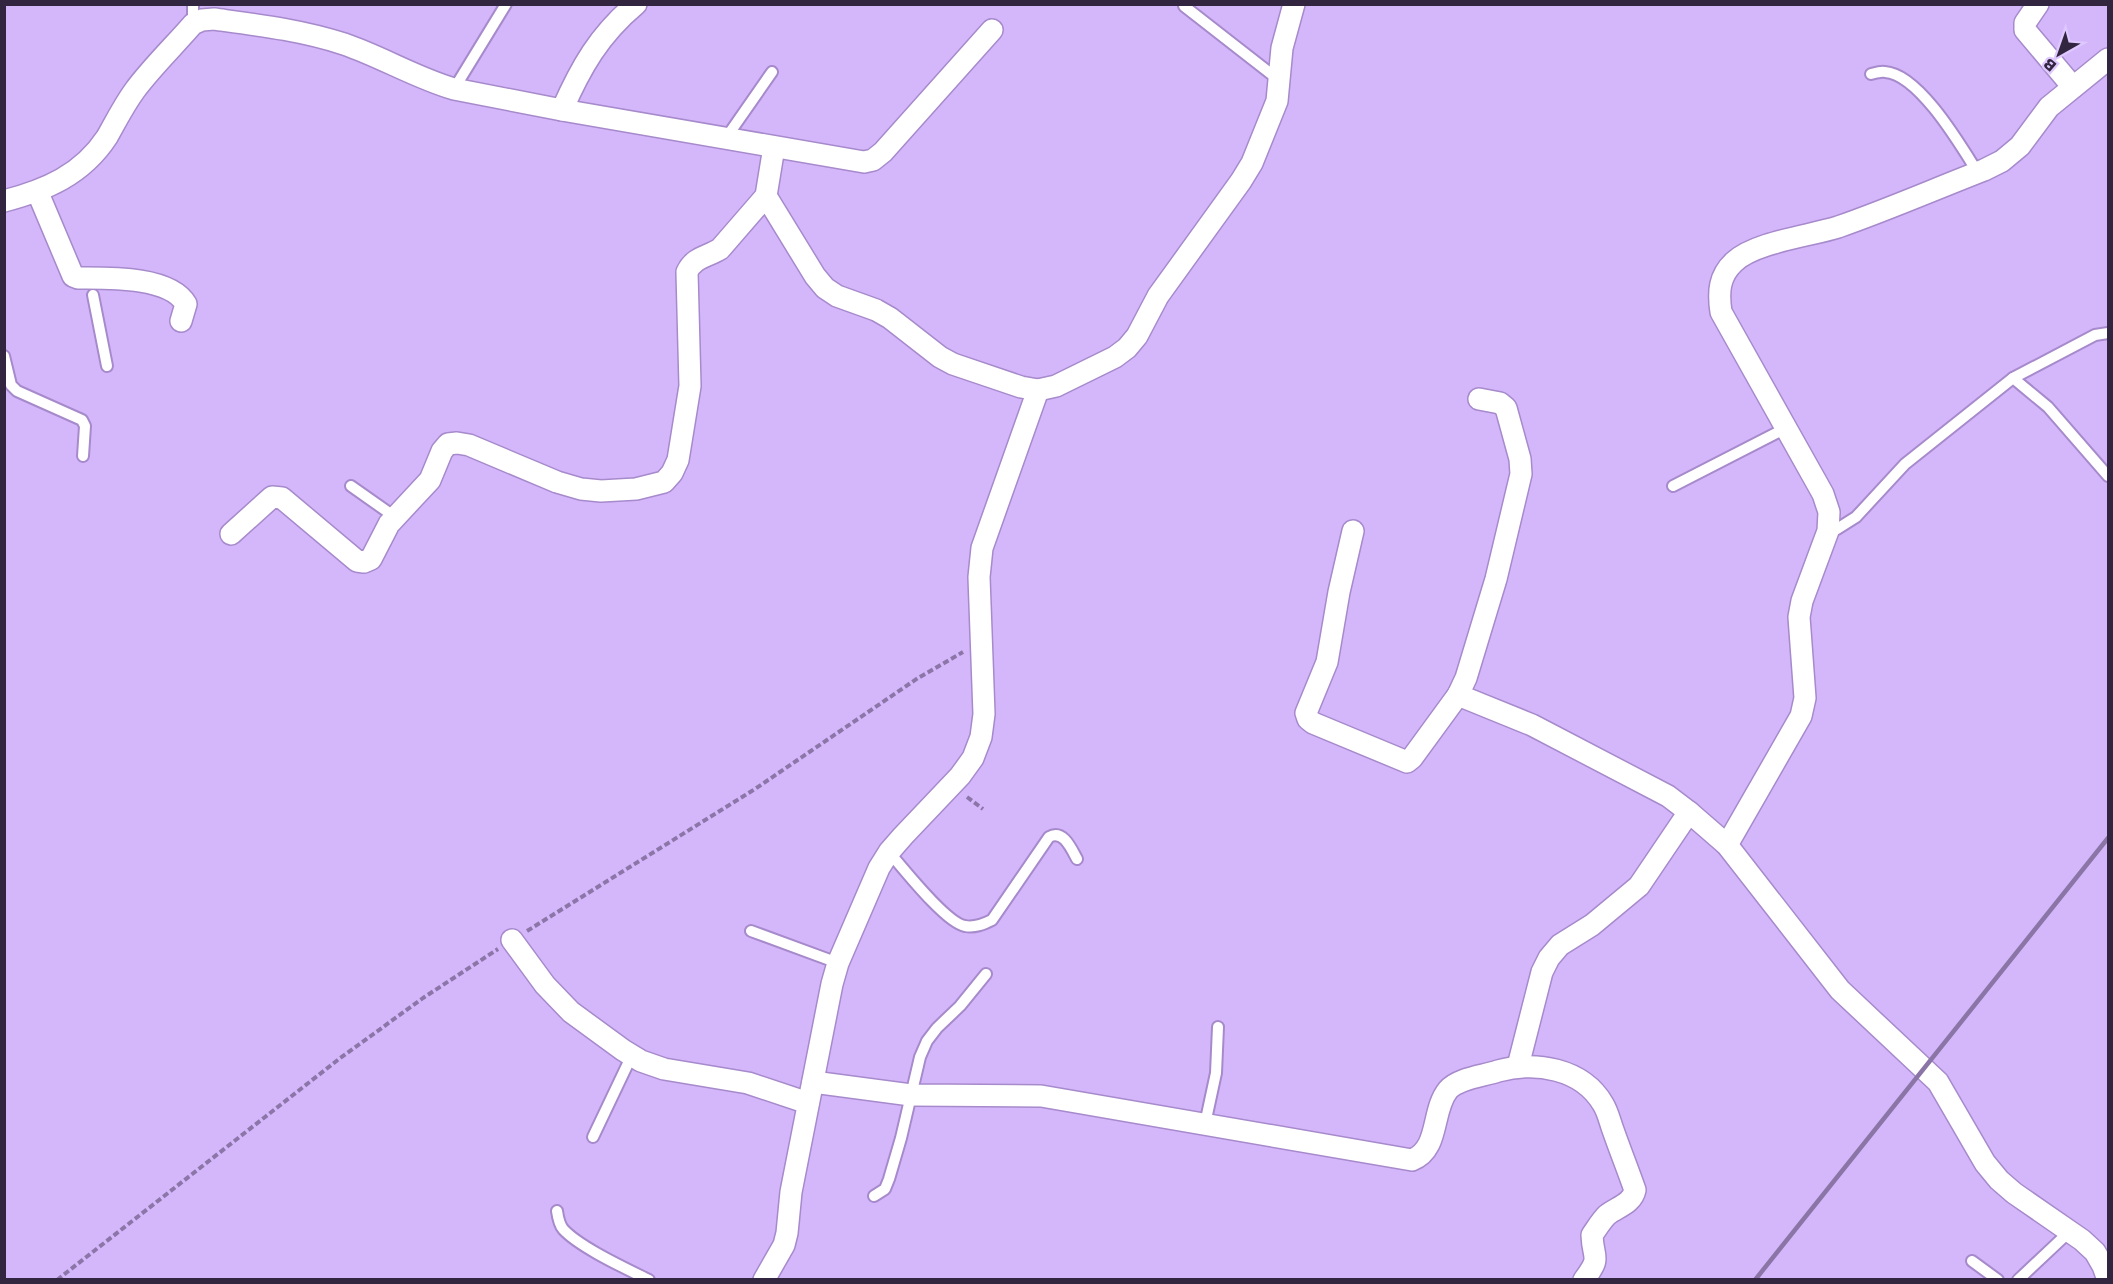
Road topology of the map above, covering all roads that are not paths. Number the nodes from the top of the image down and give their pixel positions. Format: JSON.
{"nodes":[{"id":1,"x":506,"y":4,"type":"edge"},
{"id":2,"x":636,"y":4,"type":"edge"},
{"id":3,"x":1294,"y":4,"type":"edge"},
{"id":4,"x":2038,"y":4,"type":"edge"},
{"id":5,"x":1184,"y":6,"type":"edge"},
{"id":6,"x":193,"y":14,"type":"edge"},
{"id":7,"x":992,"y":30,"type":"dead end"},
{"id":8,"x":2109,"y":59,"type":"edge"},
{"id":9,"x":772,"y":72,"type":"dead end"},
{"id":10,"x":1871,"y":74,"type":"dead end"},
{"id":11,"x":1279,"y":80,"type":"junction"},
{"id":12,"x":2073,"y":87,"type":"junction"},
{"id":13,"x":454,"y":89,"type":"junction"},
{"id":14,"x":562,"y":110,"type":"junction"},
{"id":15,"x":726,"y":138,"type":"junction"},
{"id":16,"x":774,"y":147,"type":"junction"},
{"id":17,"x":1978,"y":173,"type":"junction"},
{"id":18,"x":38,"y":193,"type":"junction"},
{"id":19,"x":766,"y":196,"type":"junction"},
{"id":20,"x":4,"y":201,"type":"edge"},
{"id":21,"x":92,"y":286,"type":"junction"},
{"id":22,"x":181,"y":321,"type":"dead end"},
{"id":23,"x":2109,"y":333,"type":"edge"},
{"id":24,"x":4,"y":356,"type":"edge"},
{"id":25,"x":107,"y":366,"type":"dead end"},
{"id":26,"x":2013,"y":378,"type":"junction"},
{"id":27,"x":1038,"y":390,"type":"junction"},
{"id":28,"x":1479,"y":399,"type":"dead end"},
{"id":29,"x":1786,"y":428,"type":"junction"},
{"id":30,"x":83,"y":456,"type":"dead end"},
{"id":31,"x":2109,"y":476,"type":"edge"},
{"id":32,"x":351,"y":486,"type":"dead end"},
{"id":33,"x":1673,"y":486,"type":"dead end"},
{"id":34,"x":395,"y":517,"type":"junction"},
{"id":35,"x":1353,"y":531,"type":"dead end"},
{"id":36,"x":1828,"y":531,"type":"junction"},
{"id":37,"x":231,"y":534,"type":"dead end"},
{"id":38,"x":1458,"y":695,"type":"junction"},
{"id":39,"x":1689,"y":812,"type":"junction"},
{"id":40,"x":1727,"y":845,"type":"junction"},
{"id":41,"x":889,"y":852,"type":"junction"},
{"id":42,"x":1077,"y":859,"type":"dead end"},
{"id":43,"x":751,"y":931,"type":"dead end"},
{"id":44,"x":512,"y":940,"type":"dead end"},
{"id":45,"x":838,"y":963,"type":"junction"},
{"id":46,"x":986,"y":974,"type":"dead end"},
{"id":47,"x":1218,"y":1027,"type":"dead end"},
{"id":48,"x":632,"y":1055,"type":"junction"},
{"id":49,"x":1518,"y":1066,"type":"junction"},
{"id":50,"x":813,"y":1082,"type":"junction"},
{"id":51,"x":911,"y":1095,"type":"junction"},
{"id":52,"x":808,"y":1103,"type":"junction"},
{"id":53,"x":1205,"y":1124,"type":"junction"},
{"id":54,"x":593,"y":1137,"type":"dead end"},
{"id":55,"x":874,"y":1196,"type":"dead end"},
{"id":56,"x":557,"y":1211,"type":"dead end"},
{"id":57,"x":2069,"y":1232,"type":"junction"},
{"id":58,"x":2104,"y":1256,"type":"edge"},
{"id":59,"x":1972,"y":1261,"type":"dead end"},
{"id":60,"x":649,"y":1280,"type":"edge"},
{"id":61,"x":764,"y":1280,"type":"edge"},
{"id":62,"x":1584,"y":1280,"type":"edge"},
{"id":63,"x":1998,"y":1280,"type":"edge"},
{"id":64,"x":2018,"y":1280,"type":"edge"},
{"id":65,"x":2108,"y":1280,"type":"edge"}],
"edges":[{"from":1,"to":13,"type":"lane"},
{"from":2,"to":14,"type":"street"},
{"from":3,"to":11,"type":"street"},
{"from":4,"to":12,"type":"street"},
{"from":5,"to":11,"type":"lane"},
{"from":6,"to":13,"type":"street"},
{"from":6,"to":18,"type":"street"},
{"from":7,"to":16,"type":"street"},
{"from":8,"to":12,"type":"street"},
{"from":9,"to":15,"type":"lane"},
{"from":10,"to":17,"type":"lane"},
{"from":11,"to":27,"type":"street"},
{"from":12,"to":17,"type":"street"},
{"from":13,"to":14,"type":"street"},
{"from":14,"to":15,"type":"street"},
{"from":15,"to":16,"type":"street"},
{"from":16,"to":19,"type":"street"},
{"from":17,"to":29,"type":"street"},
{"from":18,"to":20,"type":"street"},
{"from":18,"to":21,"type":"street"},
{"from":19,"to":27,"type":"street"},
{"from":19,"to":34,"type":"street"},
{"from":21,"to":22,"type":"street"},
{"from":21,"to":25,"type":"lane"},
{"from":23,"to":26,"type":"lane"},
{"from":24,"to":30,"type":"lane"},
{"from":26,"to":31,"type":"lane"},
{"from":26,"to":36,"type":"lane"},
{"from":27,"to":41,"type":"street"},
{"from":28,"to":38,"type":"street"},
{"from":29,"to":33,"type":"lane"},
{"from":29,"to":36,"type":"street"},
{"from":32,"to":34,"type":"lane"},
{"from":34,"to":37,"type":"street"},
{"from":35,"to":38,"type":"street"},
{"from":36,"to":40,"type":"street"},
{"from":38,"to":39,"type":"street"},
{"from":39,"to":40,"type":"street"},
{"from":39,"to":49,"type":"street"},
{"from":40,"to":57,"type":"street"},
{"from":41,"to":42,"type":"lane"},
{"from":41,"to":45,"type":"street"},
{"from":43,"to":45,"type":"lane"},
{"from":44,"to":48,"type":"street"},
{"from":45,"to":50,"type":"street"},
{"from":46,"to":51,"type":"lane"},
{"from":47,"to":53,"type":"lane"},
{"from":48,"to":52,"type":"street"},
{"from":48,"to":54,"type":"lane"},
{"from":49,"to":53,"type":"street"},
{"from":49,"to":62,"type":"street"},
{"from":50,"to":51,"type":"street"},
{"from":50,"to":52,"type":"street"},
{"from":51,"to":53,"type":"street"},
{"from":51,"to":55,"type":"lane"},
{"from":52,"to":61,"type":"street"},
{"from":56,"to":60,"type":"lane"},
{"from":57,"to":58,"type":"street"},
{"from":57,"to":64,"type":"lane"},
{"from":58,"to":65,"type":"street"},
{"from":59,"to":63,"type":"lane"}]}
